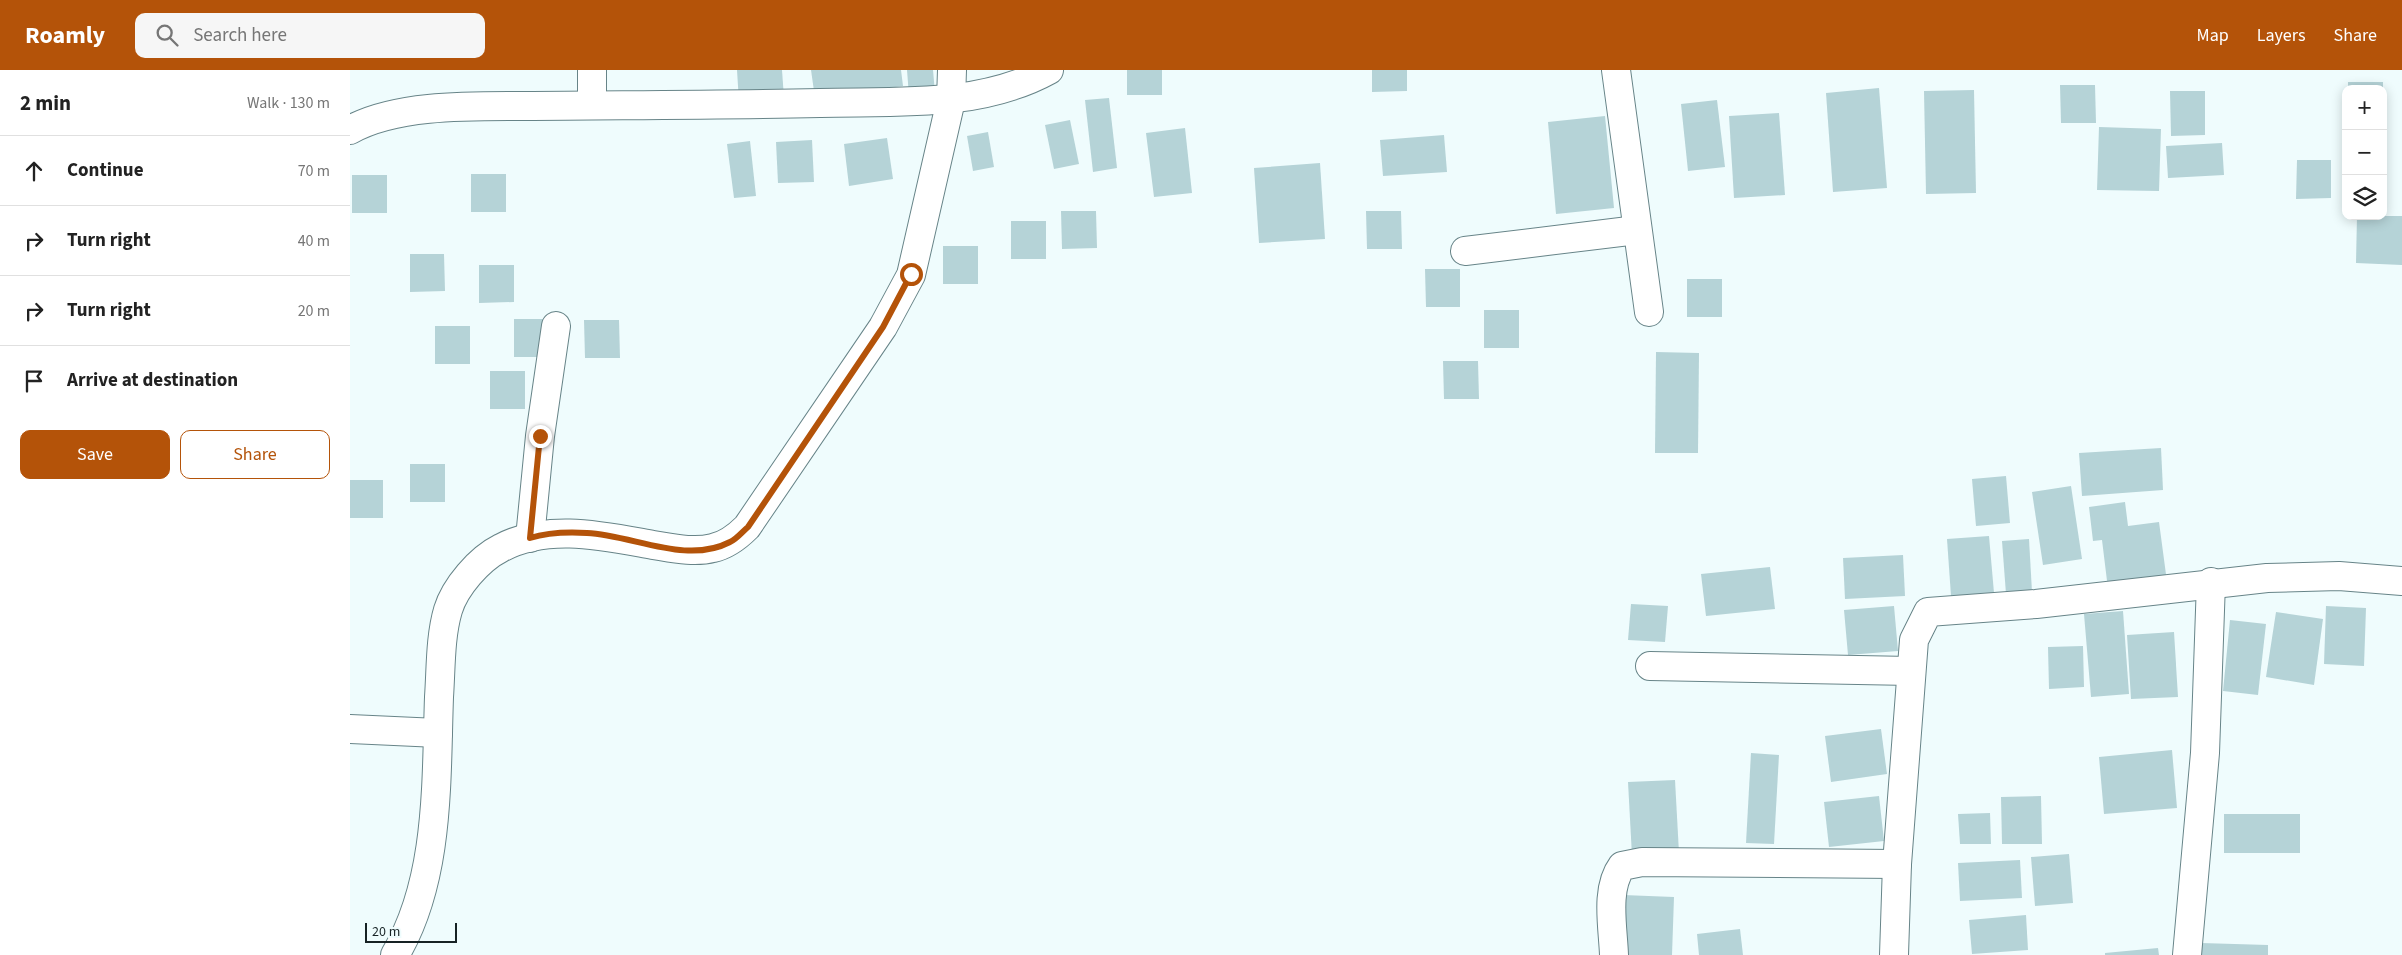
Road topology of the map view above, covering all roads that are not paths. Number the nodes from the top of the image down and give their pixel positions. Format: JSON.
{"nodes":[{"id":1,"x":592,"y":70,"type":"edge"},
{"id":2,"x":952,"y":70,"type":"edge"},
{"id":3,"x":1049,"y":70,"type":"edge"},
{"id":4,"x":1616,"y":70,"type":"edge"},
{"id":5,"x":951,"y":100,"type":"junction"},
{"id":6,"x":592,"y":105,"type":"junction"},
{"id":7,"x":350,"y":130,"type":"edge"},
{"id":8,"x":1637,"y":230,"type":"junction"},
{"id":9,"x":1465,"y":251,"type":"dead end"},
{"id":10,"x":1648,"y":312,"type":"dead end"},
{"id":11,"x":556,"y":326,"type":"dead end"},
{"id":12,"x":530,"y":538,"type":"junction"},
{"id":13,"x":2402,"y":581,"type":"edge"},
{"id":14,"x":2211,"y":582,"type":"junction"},
{"id":15,"x":1650,"y":666,"type":"dead end"},
{"id":16,"x":1911,"y":671,"type":"junction"},
{"id":17,"x":350,"y":729,"type":"edge"},
{"id":18,"x":438,"y":733,"type":"junction"},
{"id":19,"x":1897,"y":864,"type":"junction"},
{"id":20,"x":395,"y":955,"type":"edge"},
{"id":21,"x":1614,"y":955,"type":"edge"},
{"id":22,"x":1894,"y":955,"type":"edge"},
{"id":23,"x":2187,"y":955,"type":"edge"}],
"edges":[{"from":1,"to":6,"type":"street"},
{"from":2,"to":5,"type":"street"},
{"from":3,"to":5,"type":"street"},
{"from":4,"to":8,"type":"street"},
{"from":5,"to":6,"type":"street"},
{"from":5,"to":12,"type":"street"},
{"from":6,"to":7,"type":"street"},
{"from":8,"to":9,"type":"street"},
{"from":8,"to":10,"type":"street"},
{"from":11,"to":12,"type":"street"},
{"from":12,"to":18,"type":"street"},
{"from":13,"to":14,"type":"street"},
{"from":14,"to":16,"type":"street"},
{"from":14,"to":23,"type":"street"},
{"from":15,"to":16,"type":"street"},
{"from":16,"to":19,"type":"street"},
{"from":17,"to":18,"type":"street"},
{"from":18,"to":20,"type":"street"},
{"from":19,"to":21,"type":"street"},
{"from":19,"to":22,"type":"street"}]}
